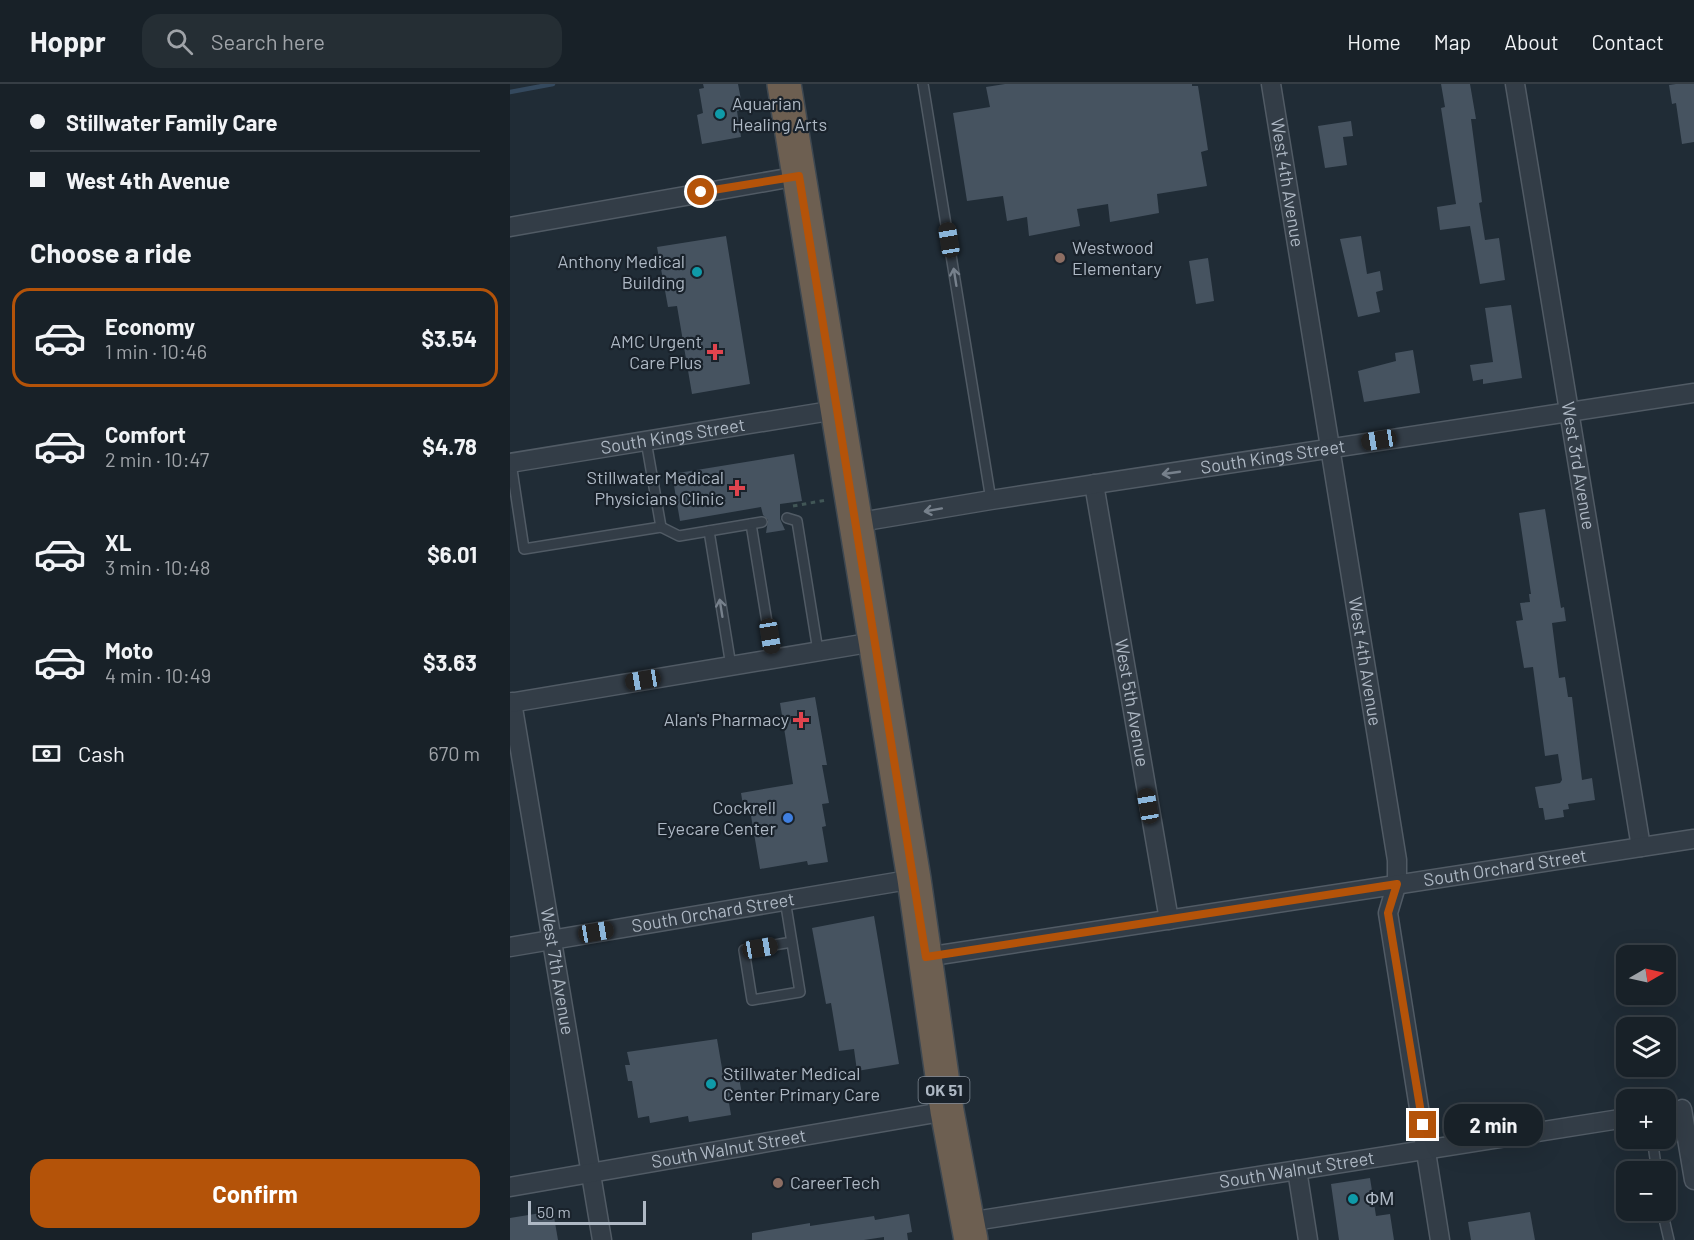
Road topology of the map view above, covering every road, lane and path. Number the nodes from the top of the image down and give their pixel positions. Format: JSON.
{"nodes":[{"id":1,"x":784,"y":84,"type":"edge"},
{"id":2,"x":923,"y":84,"type":"edge"},
{"id":3,"x":1271,"y":84,"type":"edge"},
{"id":4,"x":1515,"y":84,"type":"edge"},
{"id":5,"x":799,"y":176,"type":"junction"},
{"id":6,"x":510,"y":227,"type":"edge"},
{"id":7,"x":1694,"y":393,"type":"edge"},
{"id":8,"x":836,"y":410,"type":"junction"},
{"id":9,"x":1569,"y":411,"type":"junction"},
{"id":10,"x":646,"y":441,"type":"junction"},
{"id":11,"x":1332,"y":447,"type":"junction"},
{"id":12,"x":511,"y":463,"type":"edge"},
{"id":13,"x":1094,"y":484,"type":"junction"},
{"id":14,"x":829,"y":498,"type":"dead end"},
{"id":15,"x":991,"y":500,"type":"junction"},
{"id":16,"x":786,"y":507,"type":"dead end"},
{"id":17,"x":787,"y":518,"type":"dead end"},
{"id":18,"x":762,"y":522,"type":"dead end"},
{"id":19,"x":854,"y":523,"type":"junction"},
{"id":20,"x":751,"y":524,"type":"junction"},
{"id":21,"x":661,"y":527,"type":"junction"},
{"id":22,"x":709,"y":531,"type":"junction"},
{"id":23,"x":874,"y":642,"type":"junction"},
{"id":24,"x":818,"y":651,"type":"junction"},
{"id":25,"x":773,"y":659,"type":"junction"},
{"id":26,"x":731,"y":666,"type":"junction"},
{"id":27,"x":511,"y":702,"type":"edge"},
{"id":28,"x":1694,"y":839,"type":"edge"},
{"id":29,"x":1641,"y":847,"type":"junction"},
{"id":30,"x":914,"y":879,"type":"junction"},
{"id":31,"x":1397,"y":884,"type":"junction"},
{"id":32,"x":785,"y":900,"type":"junction"},
{"id":33,"x":1169,"y":920,"type":"junction"},
{"id":34,"x":550,"y":941,"type":"junction"},
{"id":35,"x":792,"y":942,"type":"junction"},
{"id":36,"x":510,"y":947,"type":"edge"},
{"id":37,"x":926,"y":957,"type":"junction"},
{"id":38,"x":1680,"y":1109,"type":"edge"},
{"id":39,"x":947,"y":1111,"type":"junction"},
{"id":40,"x":1616,"y":1120,"type":"edge"},
{"id":41,"x":1427,"y":1149,"type":"junction"},
{"id":42,"x":1297,"y":1170,"type":"junction"},
{"id":43,"x":591,"y":1172,"type":"junction"},
{"id":44,"x":1694,"y":1180,"type":"edge"},
{"id":45,"x":510,"y":1187,"type":"edge"},
{"id":46,"x":1665,"y":1221,"type":"edge"},
{"id":47,"x":970,"y":1231,"type":"edge"},
{"id":48,"x":602,"y":1240,"type":"edge"},
{"id":49,"x":1308,"y":1240,"type":"edge"},
{"id":50,"x":1440,"y":1240,"type":"edge"},
{"id":51,"x":1669,"y":1240,"type":"edge"}],
"edges":[{"from":1,"to":5,"type":"highway","number":"OK 51"},
{"from":15,"to":2,"type":"lane","one_way":true},
{"from":3,"to":11,"type":"street","name":"West 4th Avenue"},
{"from":4,"to":9,"type":"street","name":"West 3rd Avenue"},
{"from":5,"to":6,"type":"street"},
{"from":5,"to":8,"type":"highway","number":"OK 51"},
{"from":7,"to":9,"type":"street","name":"South Kings Street"},
{"from":8,"to":10,"type":"street","name":"South Kings Street"},
{"from":8,"to":19,"type":"highway","number":"OK 51"},
{"from":9,"to":11,"type":"street","name":"South Kings Street"},
{"from":9,"to":29,"type":"street","name":"West 3rd Avenue"},
{"from":10,"to":12,"type":"street","name":"South Kings Street"},
{"from":10,"to":21,"type":"lane"},
{"from":11,"to":13,"type":"street","name":"South Kings Street","one_way":true},
{"from":11,"to":31,"type":"street","name":"West 4th Avenue"},
{"from":12,"to":21,"type":"lane"},
{"from":13,"to":15,"type":"street","name":"South Kings Street"},
{"from":13,"to":33,"type":"street","name":"West 5th Avenue"},
{"from":14,"to":16,"type":"path"},
{"from":15,"to":19,"type":"street","name":"South Kings Street","one_way":true},
{"from":17,"to":24,"type":"lane"},
{"from":18,"to":20,"type":"lane"},
{"from":19,"to":23,"type":"highway","number":"OK 51"},
{"from":20,"to":22,"type":"lane"},
{"from":20,"to":25,"type":"lane"},
{"from":21,"to":22,"type":"lane"},
{"from":26,"to":22,"type":"lane","one_way":true},
{"from":23,"to":24,"type":"street"},
{"from":23,"to":30,"type":"highway","number":"OK 51"},
{"from":24,"to":25,"type":"street"},
{"from":25,"to":26,"type":"street"},
{"from":26,"to":27,"type":"street"},
{"from":27,"to":34,"type":"street","name":"West 7th Avenue"},
{"from":28,"to":29,"type":"street","name":"South Orchard Street"},
{"from":29,"to":31,"type":"street","name":"South Orchard Street"},
{"from":30,"to":32,"type":"street","name":"South Orchard Street"},
{"from":30,"to":37,"type":"highway","number":"OK 51"},
{"from":31,"to":33,"type":"street","name":"South Orchard Street"},
{"from":31,"to":41,"type":"street","name":"West 4th Avenue"},
{"from":32,"to":34,"type":"street","name":"South Orchard Street"},
{"from":32,"to":35,"type":"lane"},
{"from":33,"to":37,"type":"street","name":"South Orchard Street"},
{"from":34,"to":36,"type":"street","name":"South Orchard Street"},
{"from":34,"to":43,"type":"street","name":"West 7th Avenue"},
{"from":35,"to":35,"type":"lane"},
{"from":37,"to":39,"type":"highway","number":"OK 51"},
{"from":38,"to":44,"type":"street"},
{"from":39,"to":43,"type":"street","name":"South Walnut Street"},
{"from":39,"to":47,"type":"highway","number":"OK 51"},
{"from":40,"to":41,"type":"street","name":"South Walnut Street"},
{"from":41,"to":42,"type":"street","name":"South Walnut Street"},
{"from":41,"to":50,"type":"street","name":"West 4th Avenue"},
{"from":42,"to":47,"type":"street","name":"South Walnut Street"},
{"from":42,"to":49,"type":"street"},
{"from":43,"to":45,"type":"street","name":"South Walnut Street"},
{"from":43,"to":48,"type":"street","name":"West 7th Avenue"},
{"from":46,"to":51,"type":"lane"}]}
